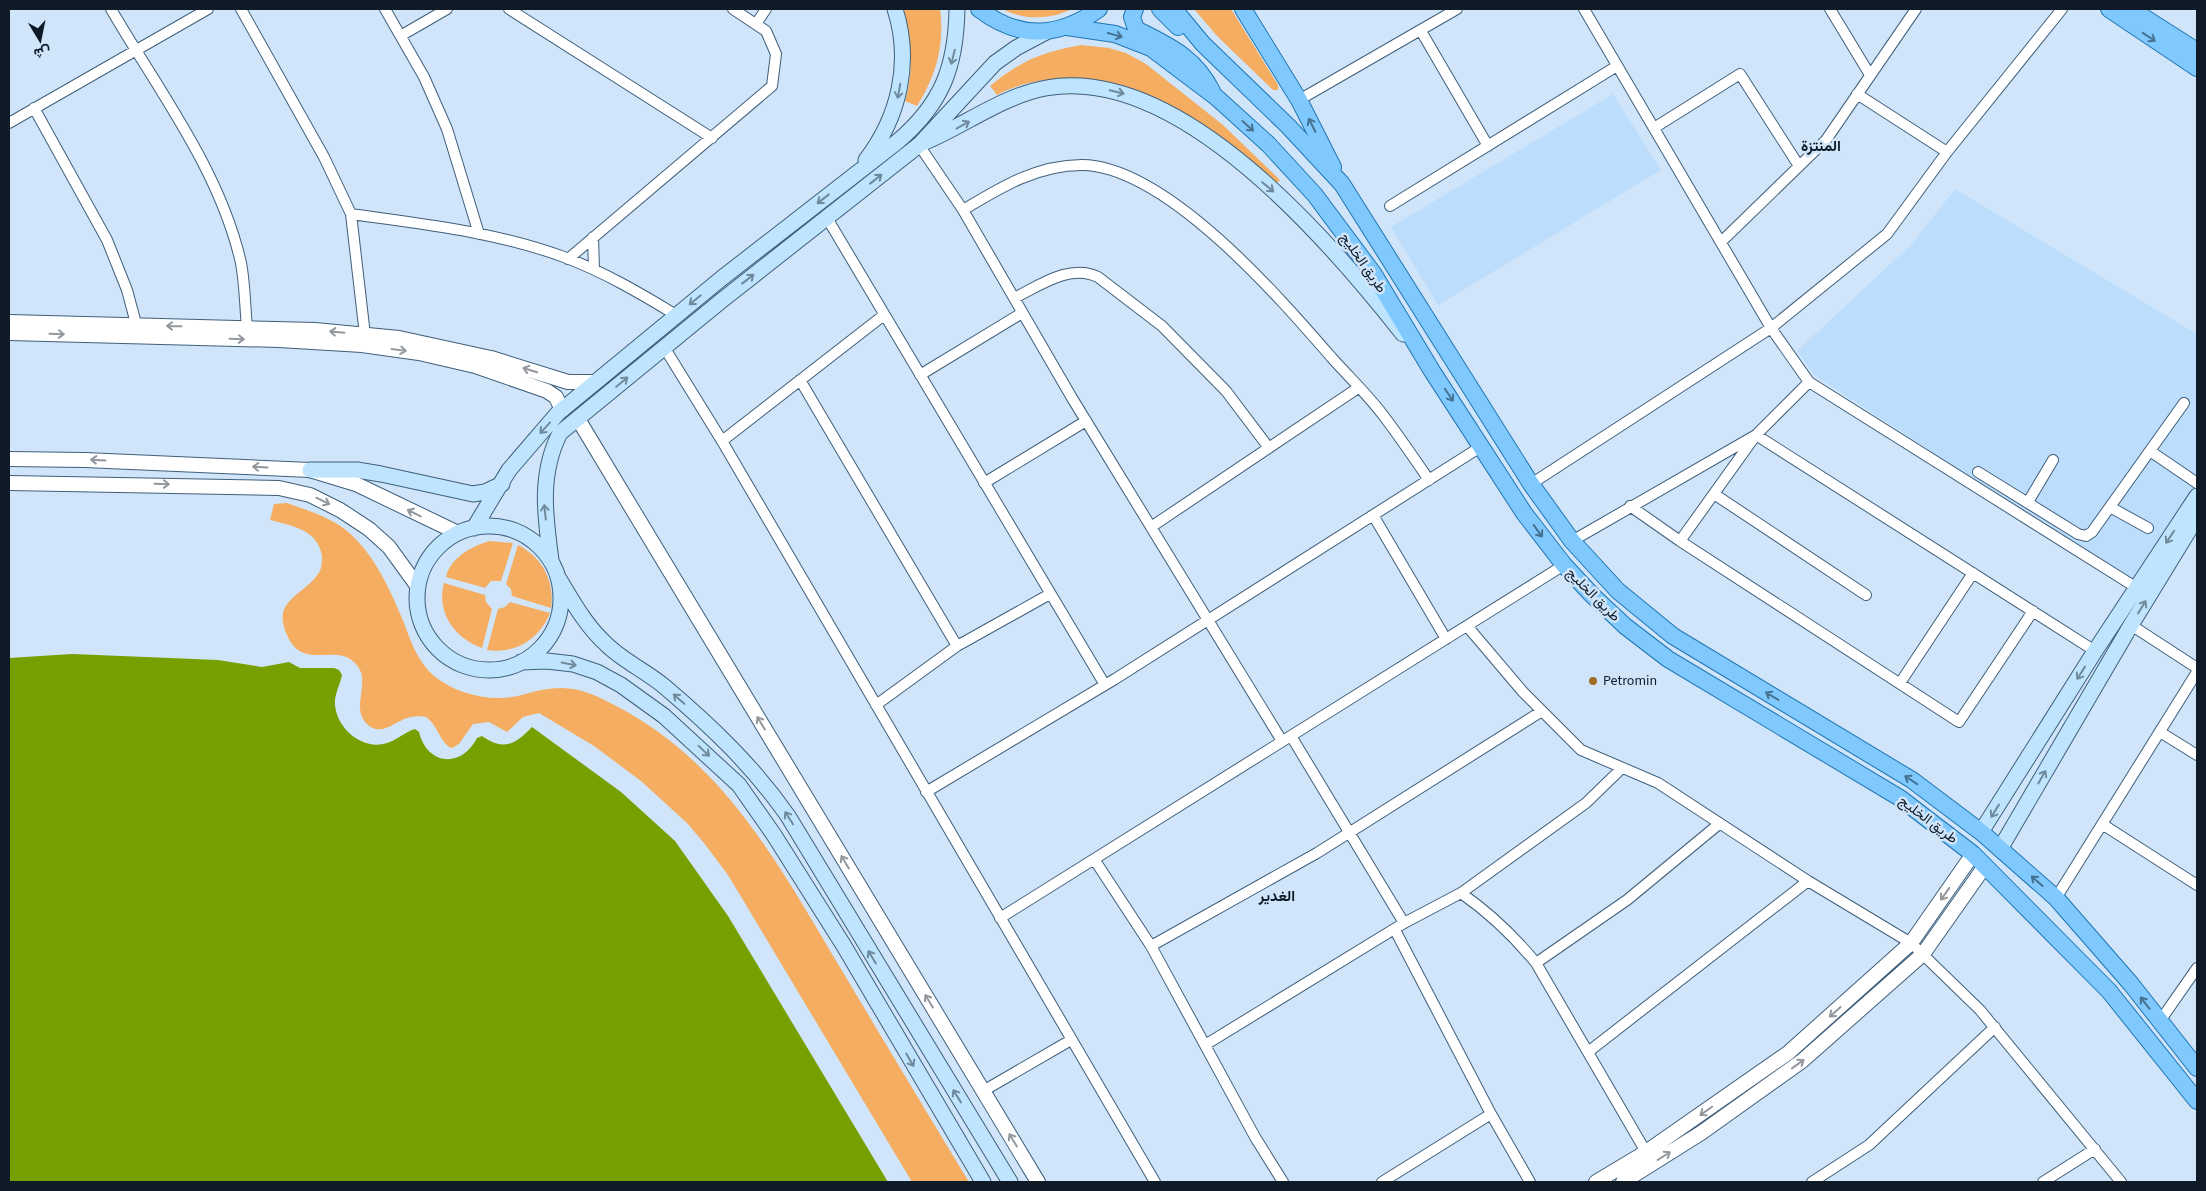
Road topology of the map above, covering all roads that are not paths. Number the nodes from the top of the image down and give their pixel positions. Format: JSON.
{"nodes":[{"id":1,"x":110,"y":9,"type":"edge"},
{"id":2,"x":208,"y":9,"type":"edge"},
{"id":3,"x":241,"y":9,"type":"edge"},
{"id":4,"x":385,"y":9,"type":"edge"},
{"id":5,"x":447,"y":9,"type":"edge"},
{"id":6,"x":509,"y":9,"type":"edge"},
{"id":7,"x":733,"y":9,"type":"edge"},
{"id":8,"x":766,"y":9,"type":"edge"},
{"id":9,"x":895,"y":9,"type":"edge"},
{"id":10,"x":958,"y":9,"type":"edge"},
{"id":11,"x":979,"y":9,"type":"edge"},
{"id":12,"x":1099,"y":9,"type":"edge"},
{"id":13,"x":1135,"y":9,"type":"edge"},
{"id":14,"x":1160,"y":9,"type":"edge"},
{"id":15,"x":1174,"y":9,"type":"edge"},
{"id":16,"x":1243,"y":9,"type":"edge"},
{"id":17,"x":1457,"y":9,"type":"edge"},
{"id":18,"x":1584,"y":9,"type":"edge"},
{"id":19,"x":1830,"y":9,"type":"edge"},
{"id":20,"x":1916,"y":9,"type":"edge"},
{"id":21,"x":2062,"y":9,"type":"edge"},
{"id":22,"x":2109,"y":9,"type":"edge"},
{"id":23,"x":2131,"y":9,"type":"edge"},
{"id":24,"x":756,"y":24,"type":"junction"},
{"id":25,"x":1067,"y":26,"type":"junction"},
{"id":26,"x":1048,"y":31,"type":"junction"},
{"id":27,"x":1421,"y":31,"type":"junction"},
{"id":28,"x":402,"y":35,"type":"junction"},
{"id":29,"x":135,"y":51,"type":"junction"},
{"id":30,"x":2197,"y":51,"type":"edge"},
{"id":31,"x":1617,"y":66,"type":"junction"},
{"id":32,"x":2197,"y":68,"type":"edge"},
{"id":33,"x":1870,"y":75,"type":"junction"},
{"id":34,"x":1237,"y":77,"type":"junction"},
{"id":35,"x":1858,"y":94,"type":"junction"},
{"id":36,"x":1216,"y":97,"type":"junction"},
{"id":37,"x":1299,"y":100,"type":"junction"},
{"id":38,"x":34,"y":108,"type":"junction"},
{"id":39,"x":9,"y":123,"type":"edge"},
{"id":40,"x":1654,"y":128,"type":"junction"},
{"id":41,"x":712,"y":138,"type":"junction"},
{"id":42,"x":919,"y":145,"type":"junction"},
{"id":43,"x":1488,"y":146,"type":"junction"},
{"id":44,"x":1947,"y":152,"type":"junction"},
{"id":45,"x":1799,"y":166,"type":"junction"},
{"id":46,"x":853,"y":176,"type":"junction"},
{"id":47,"x":1342,"y":184,"type":"junction"},
{"id":48,"x":1390,"y":206,"type":"dead end"},
{"id":49,"x":963,"y":210,"type":"junction"},
{"id":50,"x":351,"y":214,"type":"junction"},
{"id":51,"x":827,"y":218,"type":"junction"},
{"id":52,"x":479,"y":234,"type":"junction"},
{"id":53,"x":593,"y":237,"type":"junction"},
{"id":54,"x":1721,"y":242,"type":"junction"},
{"id":55,"x":568,"y":258,"type":"junction"},
{"id":56,"x":594,"y":270,"type":"junction"},
{"id":57,"x":1014,"y":298,"type":"junction"},
{"id":58,"x":1022,"y":313,"type":"junction"},
{"id":59,"x":676,"y":315,"type":"junction"},
{"id":60,"x":884,"y":315,"type":"junction"},
{"id":61,"x":9,"y":322,"type":"edge"},
{"id":62,"x":248,"y":328,"type":"junction"},
{"id":63,"x":1771,"y":328,"type":"junction"},
{"id":64,"x":138,"y":331,"type":"junction"},
{"id":65,"x":9,"y":333,"type":"edge"},
{"id":66,"x":365,"y":334,"type":"junction"},
{"id":67,"x":664,"y":347,"type":"junction"},
{"id":68,"x":1432,"y":370,"type":"junction"},
{"id":69,"x":920,"y":375,"type":"junction"},
{"id":70,"x":800,"y":380,"type":"junction"},
{"id":71,"x":594,"y":382,"type":"junction"},
{"id":72,"x":1809,"y":382,"type":"junction"},
{"id":73,"x":1358,"y":388,"type":"junction"},
{"id":74,"x":2184,"y":403,"type":"dead end"},
{"id":75,"x":562,"y":410,"type":"junction"},
{"id":76,"x":578,"y":419,"type":"junction"},
{"id":77,"x":1086,"y":421,"type":"junction"},
{"id":78,"x":1756,"y":436,"type":"junction"},
{"id":79,"x":722,"y":441,"type":"junction"},
{"id":80,"x":1482,"y":446,"type":"junction"},
{"id":81,"x":1269,"y":448,"type":"junction"},
{"id":82,"x":2150,"y":451,"type":"junction"},
{"id":83,"x":9,"y":459,"type":"edge"},
{"id":84,"x":2053,"y":460,"type":"dead end"},
{"id":85,"x":310,"y":470,"type":"junction"},
{"id":86,"x":1978,"y":472,"type":"dead end"},
{"id":87,"x":1429,"y":480,"type":"junction"},
{"id":88,"x":984,"y":482,"type":"junction"},
{"id":89,"x":9,"y":483,"type":"edge"},
{"id":90,"x":2197,"y":483,"type":"edge"},
{"id":91,"x":502,"y":484,"type":"junction"},
{"id":92,"x":1531,"y":484,"type":"junction"},
{"id":93,"x":1714,"y":494,"type":"junction"},
{"id":94,"x":2197,"y":496,"type":"edge"},
{"id":95,"x":2028,"y":502,"type":"junction"},
{"id":96,"x":1630,"y":506,"type":"junction"},
{"id":97,"x":2110,"y":507,"type":"junction"},
{"id":98,"x":1373,"y":515,"type":"junction"},
{"id":99,"x":2197,"y":517,"type":"edge"},
{"id":100,"x":474,"y":528,"type":"junction"},
{"id":101,"x":1151,"y":528,"type":"junction"},
{"id":102,"x":2148,"y":528,"type":"dead end"},
{"id":103,"x":458,"y":533,"type":"junction"},
{"id":104,"x":1572,"y":540,"type":"junction"},
{"id":105,"x":1680,"y":541,"type":"junction"},
{"id":106,"x":551,"y":560,"type":"junction"},
{"id":107,"x":1564,"y":565,"type":"junction"},
{"id":108,"x":1972,"y":573,"type":"junction"},
{"id":109,"x":559,"y":579,"type":"junction"},
{"id":110,"x":418,"y":587,"type":"junction"},
{"id":111,"x":2137,"y":588,"type":"junction"},
{"id":112,"x":1050,"y":594,"type":"junction"},
{"id":113,"x":1866,"y":595,"type":"dead end"},
{"id":114,"x":2033,"y":611,"type":"junction"},
{"id":115,"x":1207,"y":620,"type":"junction"},
{"id":116,"x":2131,"y":625,"type":"junction"},
{"id":117,"x":1467,"y":626,"type":"junction"},
{"id":118,"x":1446,"y":639,"type":"junction"},
{"id":119,"x":957,"y":646,"type":"junction"},
{"id":120,"x":2095,"y":651,"type":"junction"},
{"id":121,"x":521,"y":662,"type":"junction"},
{"id":122,"x":2197,"y":668,"type":"edge"},
{"id":123,"x":2197,"y":672,"type":"edge"},
{"id":124,"x":1900,"y":683,"type":"junction"},
{"id":125,"x":1105,"y":685,"type":"junction"},
{"id":126,"x":876,"y":705,"type":"junction"},
{"id":127,"x":1542,"y":711,"type":"junction"},
{"id":128,"x":2160,"y":732,"type":"junction"},
{"id":129,"x":1286,"y":739,"type":"junction"},
{"id":130,"x":2197,"y":755,"type":"edge"},
{"id":131,"x":1621,"y":769,"type":"junction"},
{"id":132,"x":926,"y":792,"type":"junction"},
{"id":133,"x":1719,"y":824,"type":"junction"},
{"id":134,"x":2102,"y":824,"type":"junction"},
{"id":135,"x":1981,"y":832,"type":"junction"},
{"id":136,"x":1348,"y":833,"type":"junction"},
{"id":137,"x":2000,"y":849,"type":"junction"},
{"id":138,"x":1974,"y":854,"type":"junction"},
{"id":139,"x":1094,"y":859,"type":"junction"},
{"id":140,"x":1985,"y":866,"type":"junction"},
{"id":141,"x":1808,"y":881,"type":"junction"},
{"id":142,"x":2197,"y":885,"type":"edge"},
{"id":143,"x":1462,"y":893,"type":"junction"},
{"id":144,"x":2056,"y":898,"type":"junction"},
{"id":145,"x":1000,"y":918,"type":"junction"},
{"id":146,"x":1404,"y":923,"type":"junction"},
{"id":147,"x":1395,"y":930,"type":"junction"},
{"id":148,"x":1911,"y":943,"type":"junction"},
{"id":149,"x":1151,"y":946,"type":"junction"},
{"id":150,"x":1922,"y":954,"type":"junction"},
{"id":151,"x":1536,"y":963,"type":"junction"},
{"id":152,"x":2197,"y":968,"type":"edge"},
{"id":153,"x":2160,"y":1021,"type":"junction"},
{"id":154,"x":1994,"y":1027,"type":"junction"},
{"id":155,"x":1072,"y":1040,"type":"junction"},
{"id":156,"x":1205,"y":1045,"type":"junction"},
{"id":157,"x":1588,"y":1052,"type":"junction"},
{"id":158,"x":2197,"y":1068,"type":"edge"},
{"id":159,"x":983,"y":1091,"type":"junction"},
{"id":160,"x":2197,"y":1101,"type":"edge"},
{"id":161,"x":1491,"y":1114,"type":"junction"},
{"id":162,"x":2094,"y":1149,"type":"junction"},
{"id":163,"x":1646,"y":1152,"type":"junction"},
{"id":164,"x":983,"y":1182,"type":"edge"},
{"id":165,"x":1010,"y":1182,"type":"edge"},
{"id":166,"x":1038,"y":1182,"type":"edge"},
{"id":167,"x":1155,"y":1182,"type":"edge"},
{"id":168,"x":1283,"y":1182,"type":"edge"},
{"id":169,"x":1382,"y":1182,"type":"edge"},
{"id":170,"x":1530,"y":1182,"type":"edge"},
{"id":171,"x":1596,"y":1182,"type":"edge"},
{"id":172,"x":1623,"y":1182,"type":"edge"},
{"id":173,"x":1812,"y":1182,"type":"edge"},
{"id":174,"x":2043,"y":1182,"type":"edge"},
{"id":175,"x":2121,"y":1182,"type":"edge"}],
"edges":[{"from":1,"to":29,"type":"street"},
{"from":2,"to":29,"type":"street"},
{"from":3,"to":50,"type":"street"},
{"from":4,"to":28,"type":"street"},
{"from":5,"to":28,"type":"street"},
{"from":6,"to":41,"type":"street"},
{"from":7,"to":24,"type":"street"},
{"from":8,"to":24,"type":"street"},
{"from":9,"to":46,"type":"main road","one_way":true},
{"from":10,"to":46,"type":"main road","one_way":true},
{"from":11,"to":26,"type":"main road"},
{"from":12,"to":25,"type":"main road"},
{"from":13,"to":36,"type":"main road"},
{"from":14,"to":34,"type":"main road"},
{"from":15,"to":34,"type":"main road","name":"طريق الخليج"},
{"from":16,"to":37,"type":"main road"},
{"from":17,"to":27,"type":"street"},
{"from":18,"to":31,"type":"street"},
{"from":19,"to":33,"type":"street"},
{"from":20,"to":33,"type":"street"},
{"from":21,"to":44,"type":"street"},
{"from":22,"to":32,"type":"main road","one_way":true},
{"from":23,"to":30,"type":"main road"},
{"from":24,"to":41,"type":"street"},
{"from":25,"to":26,"type":"main road"},
{"from":25,"to":36,"type":"main road","name":"طريق الخليج","one_way":true},
{"from":26,"to":42,"type":"main road"},
{"from":27,"to":37,"type":"street"},
{"from":27,"to":43,"type":"street"},
{"from":28,"to":52,"type":"street"},
{"from":29,"to":38,"type":"street"},
{"from":29,"to":62,"type":"street"},
{"from":31,"to":40,"type":"street"},
{"from":31,"to":43,"type":"street"},
{"from":33,"to":35,"type":"street"},
{"from":34,"to":47,"type":"main road","name":"طريق الخليج"},
{"from":35,"to":44,"type":"street"},
{"from":35,"to":45,"type":"street"},
{"from":36,"to":68,"type":"main road","name":"طريق الخليج","one_way":true},
{"from":47,"to":37,"type":"main road","one_way":true},
{"from":38,"to":39,"type":"street"},
{"from":38,"to":64,"type":"street"},
{"from":40,"to":45,"type":"street"},
{"from":40,"to":54,"type":"street"},
{"from":41,"to":53,"type":"street"},
{"from":42,"to":49,"type":"street"},
{"from":51,"to":42,"type":"main road","one_way":true},
{"from":42,"to":68,"type":"main road","one_way":true},
{"from":43,"to":48,"type":"street"},
{"from":44,"to":63,"type":"street"},
{"from":45,"to":54,"type":"street"},
{"from":46,"to":59,"type":"main road","one_way":true},
{"from":47,"to":92,"type":"main road","name":"طريق الخليج"},
{"from":49,"to":57,"type":"street"},
{"from":49,"to":73,"type":"street"},
{"from":50,"to":52,"type":"street"},
{"from":50,"to":66,"type":"street"},
{"from":51,"to":60,"type":"street"},
{"from":67,"to":51,"type":"main road","one_way":true},
{"from":52,"to":55,"type":"street"},
{"from":53,"to":55,"type":"street"},
{"from":53,"to":56,"type":"street"},
{"from":54,"to":63,"type":"street"},
{"from":55,"to":56,"type":"street"},
{"from":56,"to":59,"type":"street"},
{"from":57,"to":58,"type":"street"},
{"from":57,"to":81,"type":"street"},
{"from":58,"to":69,"type":"street"},
{"from":58,"to":77,"type":"street"},
{"from":59,"to":71,"type":"main road"},
{"from":60,"to":69,"type":"street"},
{"from":60,"to":70,"type":"street"},
{"from":61,"to":64,"type":"street"},
{"from":62,"to":64,"type":"street","one_way":true},
{"from":66,"to":62,"type":"street","one_way":true},
{"from":63,"to":72,"type":"street"},
{"from":63,"to":92,"type":"street"},
{"from":65,"to":64,"type":"street","one_way":true},
{"from":64,"to":75,"type":"street","one_way":true},
{"from":71,"to":66,"type":"street","one_way":true},
{"from":76,"to":67,"type":"main road","one_way":true},
{"from":67,"to":79,"type":"street"},
{"from":68,"to":80,"type":"main road","name":"طريق الخليج","one_way":true},
{"from":69,"to":88,"type":"street"},
{"from":70,"to":79,"type":"street"},
{"from":70,"to":119,"type":"street"},
{"from":71,"to":75,"type":"main road"},
{"from":72,"to":78,"type":"street"},
{"from":72,"to":111,"type":"street"},
{"from":73,"to":81,"type":"street"},
{"from":73,"to":87,"type":"street"},
{"from":74,"to":82,"type":"street"},
{"from":75,"to":91,"type":"main road","one_way":true},
{"from":106,"to":76,"type":"main road","one_way":true},
{"from":159,"to":76,"type":"street","one_way":true},
{"from":77,"to":88,"type":"street"},
{"from":77,"to":101,"type":"street"},
{"from":78,"to":93,"type":"street"},
{"from":78,"to":96,"type":"street"},
{"from":78,"to":108,"type":"street"},
{"from":79,"to":126,"type":"street"},
{"from":80,"to":87,"type":"street"},
{"from":80,"to":107,"type":"main road","name":"طريق الخليج","one_way":true},
{"from":81,"to":101,"type":"street"},
{"from":82,"to":90,"type":"street"},
{"from":82,"to":97,"type":"street"},
{"from":85,"to":83,"type":"street","one_way":true},
{"from":84,"to":95,"type":"street"},
{"from":85,"to":91,"type":"main road"},
{"from":103,"to":85,"type":"street","one_way":true},
{"from":86,"to":95,"type":"street"},
{"from":87,"to":98,"type":"street"},
{"from":88,"to":112,"type":"street"},
{"from":89,"to":110,"type":"street","one_way":true},
{"from":91,"to":100,"type":"main road"},
{"from":92,"to":104,"type":"main road","name":"طريق الخليج"},
{"from":93,"to":105,"type":"street"},
{"from":93,"to":113,"type":"street"},
{"from":94,"to":111,"type":"main road","one_way":true},
{"from":95,"to":97,"type":"street"},
{"from":96,"to":104,"type":"street"},
{"from":96,"to":105,"type":"street"},
{"from":97,"to":102,"type":"street"},
{"from":98,"to":115,"type":"street"},
{"from":98,"to":118,"type":"street"},
{"from":116,"to":99,"type":"main road","one_way":true},
{"from":100,"to":103,"type":"main road"},
{"from":100,"to":106,"type":"main road"},
{"from":101,"to":115,"type":"street"},
{"from":103,"to":110,"type":"main road"},
{"from":135,"to":104,"type":"main road","name":"طريق الخليج","one_way":true},
{"from":105,"to":124,"type":"street"},
{"from":106,"to":109,"type":"main road"},
{"from":107,"to":117,"type":"street"},
{"from":107,"to":138,"type":"main road","name":"طريق الخليج"},
{"from":108,"to":114,"type":"street"},
{"from":108,"to":124,"type":"street"},
{"from":109,"to":121,"type":"main road"},
{"from":165,"to":109,"type":"main road","one_way":true},
{"from":110,"to":121,"type":"main road"},
{"from":111,"to":120,"type":"main road"},
{"from":112,"to":119,"type":"street"},
{"from":112,"to":125,"type":"street"},
{"from":114,"to":120,"type":"street"},
{"from":114,"to":124,"type":"street"},
{"from":115,"to":125,"type":"street"},
{"from":115,"to":129,"type":"street"},
{"from":116,"to":122,"type":"street"},
{"from":137,"to":116,"type":"main road","one_way":true},
{"from":117,"to":118,"type":"street"},
{"from":117,"to":127,"type":"street"},
{"from":118,"to":129,"type":"street"},
{"from":119,"to":126,"type":"street"},
{"from":120,"to":135,"type":"main road","one_way":true},
{"from":121,"to":164,"type":"main road","one_way":true},
{"from":123,"to":128,"type":"street"},
{"from":125,"to":132,"type":"street"},
{"from":126,"to":132,"type":"street"},
{"from":127,"to":131,"type":"street"},
{"from":127,"to":136,"type":"street"},
{"from":128,"to":130,"type":"street"},
{"from":128,"to":134,"type":"street"},
{"from":129,"to":136,"type":"street"},
{"from":129,"to":139,"type":"street"},
{"from":131,"to":133,"type":"street"},
{"from":131,"to":143,"type":"street"},
{"from":132,"to":145,"type":"street"},
{"from":133,"to":141,"type":"street"},
{"from":133,"to":151,"type":"street"},
{"from":134,"to":142,"type":"street"},
{"from":134,"to":144,"type":"street"},
{"from":135,"to":137,"type":"main road","name":"طريق الخليج"},
{"from":136,"to":146,"type":"street"},
{"from":136,"to":149,"type":"street"},
{"from":144,"to":137,"type":"main road","name":"طريق الخليج","one_way":true},
{"from":138,"to":140,"type":"main road","name":"طريق الخليج"},
{"from":138,"to":148,"type":"street","one_way":true},
{"from":139,"to":145,"type":"street"},
{"from":139,"to":149,"type":"street"},
{"from":140,"to":150,"type":"street"},
{"from":140,"to":160,"type":"main road","name":"طريق الخليج"},
{"from":141,"to":148,"type":"street"},
{"from":141,"to":157,"type":"street"},
{"from":143,"to":146,"type":"street"},
{"from":143,"to":151,"type":"street"},
{"from":153,"to":144,"type":"main road","name":"طريق الخليج","one_way":true},
{"from":145,"to":155,"type":"street"},
{"from":146,"to":147,"type":"street"},
{"from":147,"to":156,"type":"street"},
{"from":147,"to":161,"type":"street"},
{"from":148,"to":150,"type":"street"},
{"from":148,"to":163,"type":"street","one_way":true},
{"from":149,"to":156,"type":"street"},
{"from":150,"to":154,"type":"street"},
{"from":172,"to":150,"type":"street","one_way":true},
{"from":151,"to":157,"type":"street"},
{"from":152,"to":153,"type":"street"},
{"from":153,"to":158,"type":"main road","name":"طريق الخليج"},
{"from":154,"to":162,"type":"street"},
{"from":154,"to":173,"type":"street"},
{"from":155,"to":159,"type":"street"},
{"from":155,"to":167,"type":"street"},
{"from":156,"to":168,"type":"street"},
{"from":157,"to":163,"type":"street"},
{"from":166,"to":159,"type":"street","one_way":true},
{"from":161,"to":169,"type":"street"},
{"from":161,"to":170,"type":"street"},
{"from":162,"to":174,"type":"street"},
{"from":162,"to":175,"type":"street"},
{"from":163,"to":171,"type":"street"}]}
